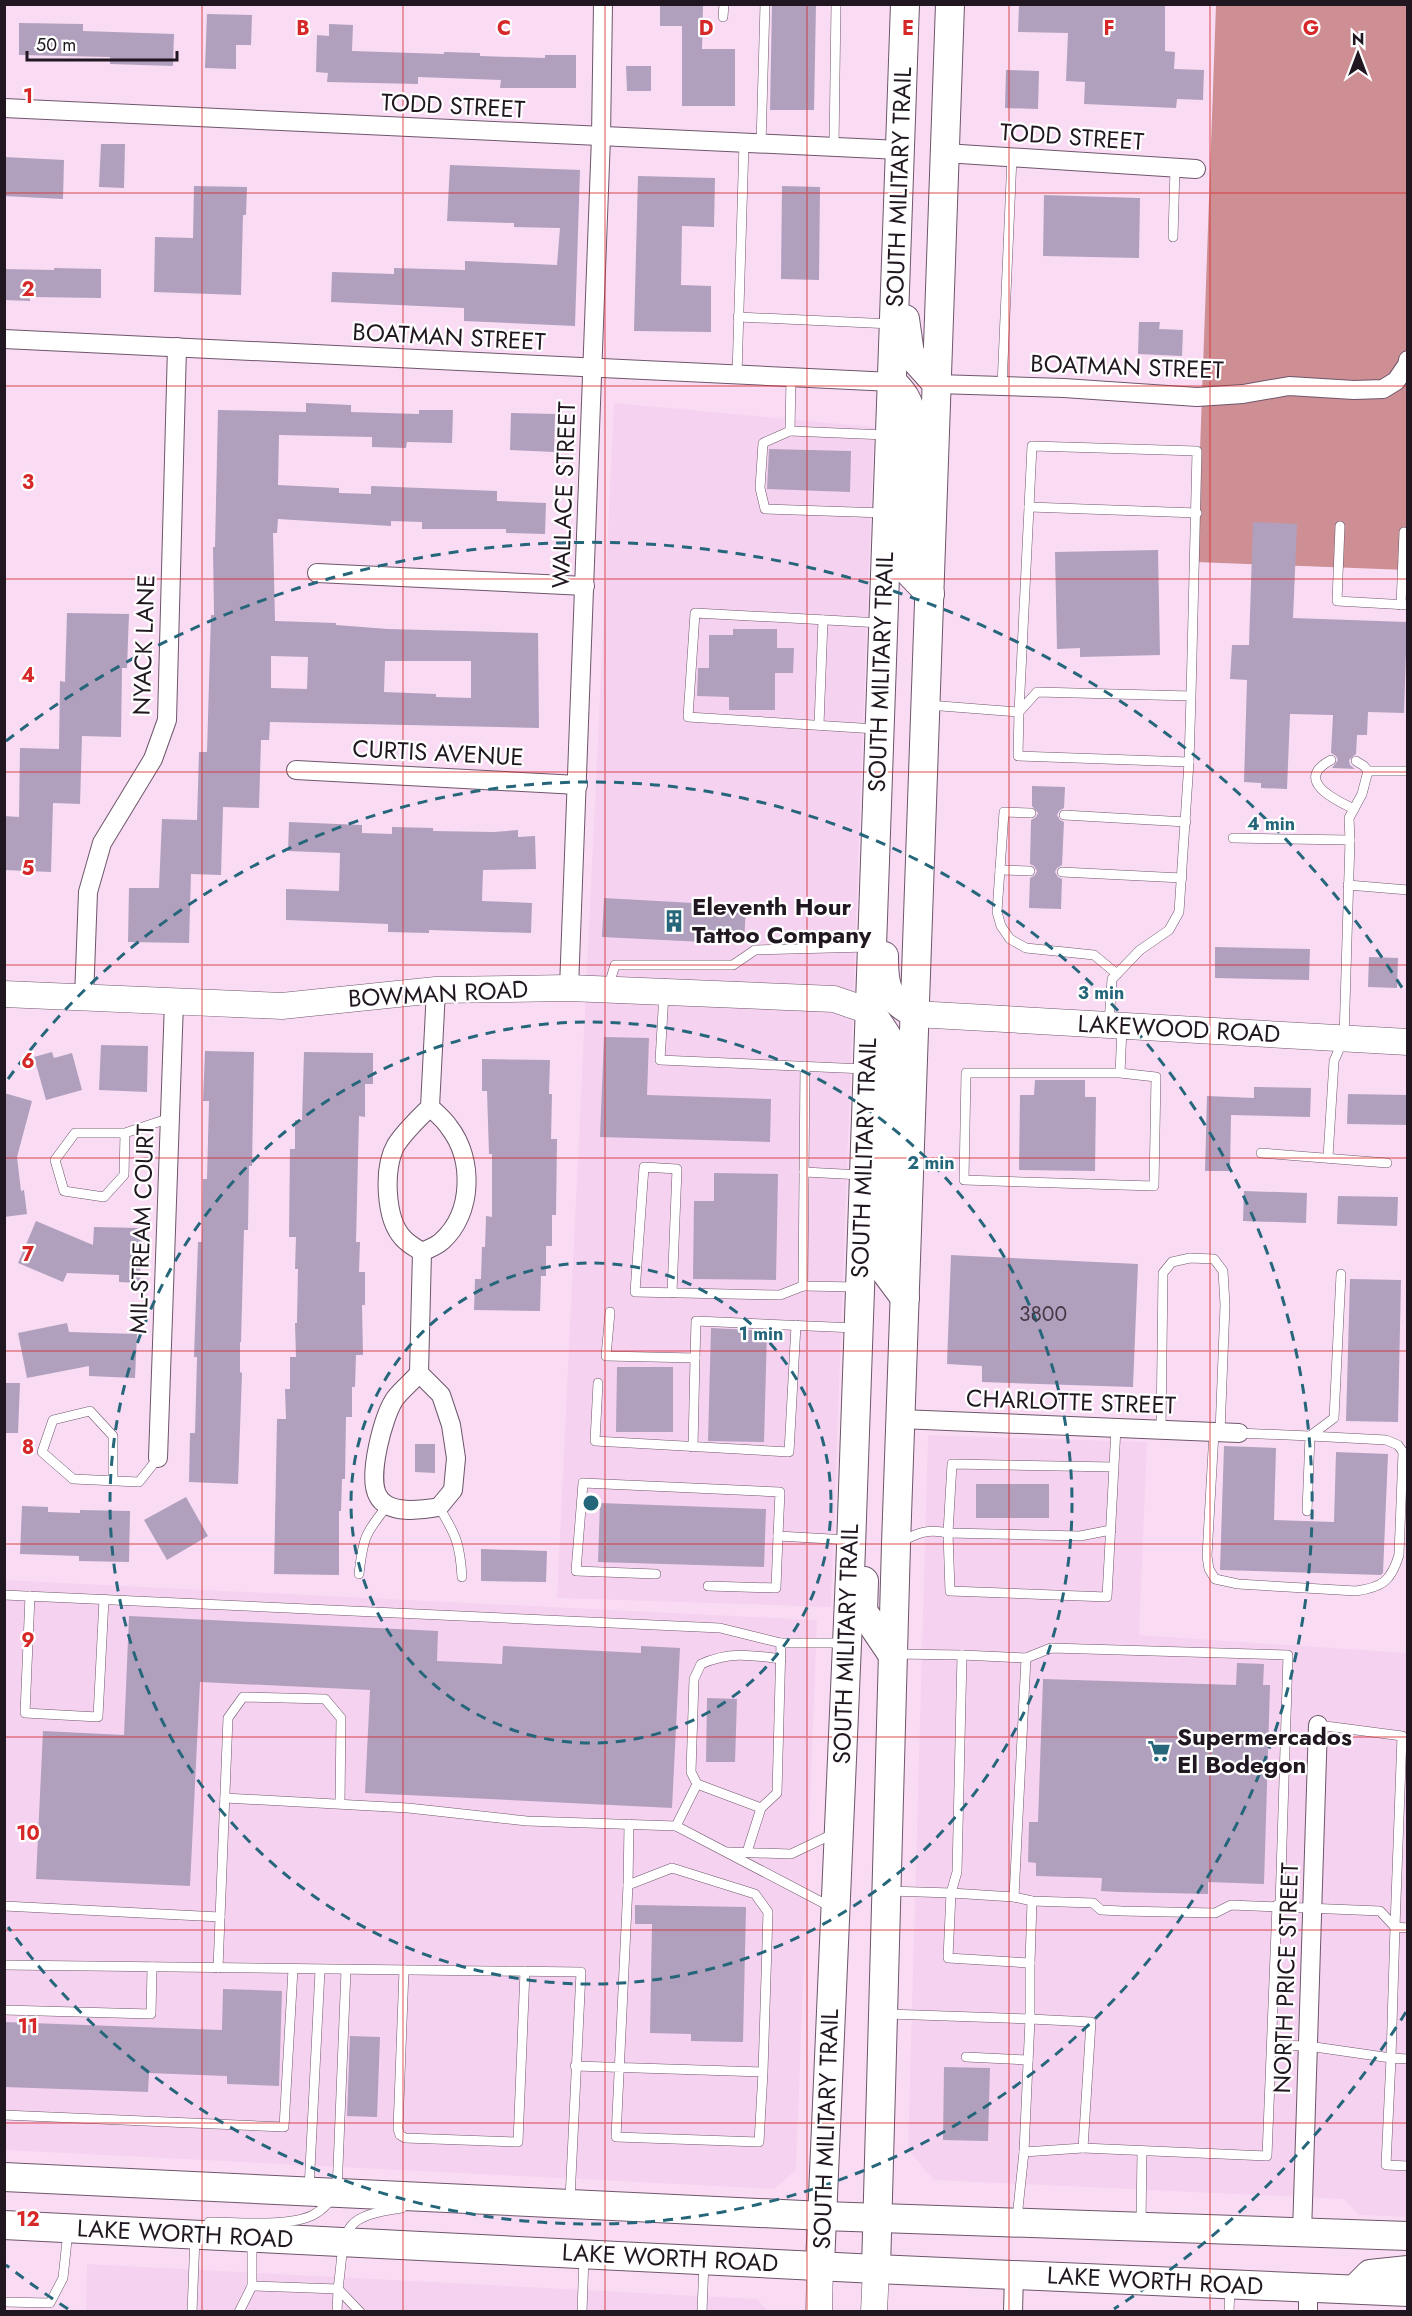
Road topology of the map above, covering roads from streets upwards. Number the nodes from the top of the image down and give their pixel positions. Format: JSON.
{"nodes":[{"id":1,"x":603,"y":4,"type":"edge"},
{"id":2,"x":905,"y":4,"type":"edge"},
{"id":3,"x":950,"y":4,"type":"edge"},
{"id":4,"x":4,"y":108,"type":"edge"},
{"id":5,"x":601,"y":137,"type":"junction"},
{"id":6,"x":900,"y":150,"type":"junction"},
{"id":7,"x":945,"y":153,"type":"junction"},
{"id":8,"x":1196,"y":169,"type":"dead end"},
{"id":9,"x":897,"y":221,"type":"junction"},
{"id":10,"x":4,"y":339,"type":"edge"},
{"id":11,"x":177,"y":347,"type":"junction"},
{"id":12,"x":1407,"y":360,"type":"edge"},
{"id":13,"x":593,"y":368,"type":"junction"},
{"id":14,"x":891,"y":382,"type":"junction"},
{"id":15,"x":937,"y":384,"type":"junction"},
{"id":16,"x":317,"y":573,"type":"dead end"},
{"id":17,"x":585,"y":586,"type":"junction"},
{"id":18,"x":930,"y":594,"type":"junction"},
{"id":19,"x":878,"y":757,"type":"junction"},
{"id":20,"x":296,"y":770,"type":"dead end"},
{"id":21,"x":578,"y":784,"type":"junction"},
{"id":22,"x":569,"y":988,"type":"junction"},
{"id":23,"x":436,"y":990,"type":"junction"},
{"id":24,"x":4,"y":994,"type":"edge"},
{"id":25,"x":84,"y":998,"type":"junction"},
{"id":26,"x":174,"y":1002,"type":"junction"},
{"id":27,"x":869,"y":1011,"type":"junction"},
{"id":28,"x":915,"y":1014,"type":"junction"},
{"id":29,"x":1407,"y":1042,"type":"edge"},
{"id":30,"x":430,"y":1107,"type":"junction"},
{"id":31,"x":422,"y":1252,"type":"junction"},
{"id":32,"x":905,"y":1298,"type":"junction"},
{"id":33,"x":858,"y":1328,"type":"junction"},
{"id":34,"x":419,"y":1373,"type":"junction"},
{"id":35,"x":900,"y":1419,"type":"junction"},
{"id":36,"x":1239,"y":1433,"type":"road end"},
{"id":37,"x":158,"y":1458,"type":"road end"},
{"id":38,"x":892,"y":1654,"type":"junction"},
{"id":39,"x":1318,"y":1725,"type":"road end"},
{"id":40,"x":10,"y":2179,"type":"edge"},
{"id":41,"x":823,"y":2216,"type":"junction"},
{"id":42,"x":878,"y":2218,"type":"junction"},
{"id":43,"x":4,"y":2225,"type":"edge"},
{"id":44,"x":1302,"y":2233,"type":"junction"},
{"id":45,"x":1407,"y":2236,"type":"edge"},
{"id":46,"x":820,"y":2265,"type":"junction"},
{"id":47,"x":876,"y":2269,"type":"junction"},
{"id":48,"x":1407,"y":2270,"type":"edge"},
{"id":49,"x":1014,"y":2274,"type":"junction"},
{"id":50,"x":1354,"y":2290,"type":"junction"},
{"id":51,"x":1407,"y":2292,"type":"edge"},
{"id":52,"x":1229,"y":2298,"type":"edge"},
{"id":53,"x":1308,"y":2300,"type":"edge"},
{"id":54,"x":819,"y":2312,"type":"edge"},
{"id":55,"x":874,"y":2312,"type":"edge"},
{"id":56,"x":1013,"y":2312,"type":"edge"}],
"edges":[{"from":1,"to":5,"type":"street","name":"WALLACE STREET"},
{"from":2,"to":6,"type":"main road","name":"SOUTH MILITARY TRAIL"},
{"from":3,"to":7,"type":"main road","name":"SOUTH MILITARY TRAIL"},
{"from":4,"to":5,"type":"street","name":"TODD STREET"},
{"from":5,"to":6,"type":"street","name":"TODD STREET"},
{"from":5,"to":13,"type":"street","name":"WALLACE STREET"},
{"from":6,"to":9,"type":"main road","name":"SOUTH MILITARY TRAIL"},
{"from":7,"to":8,"type":"street","name":"TODD STREET"},
{"from":7,"to":15,"type":"main road","name":"SOUTH MILITARY TRAIL"},
{"from":9,"to":14,"type":"main road","name":"SOUTH MILITARY TRAIL"},
{"from":9,"to":15,"type":"main road"},
{"from":10,"to":11,"type":"street","name":"BOATMAN STREET"},
{"from":11,"to":13,"type":"street","name":"BOATMAN STREET"},
{"from":11,"to":25,"type":"street","name":"NYACK LANE"},
{"from":12,"to":15,"type":"street","name":"BOATMAN STREET"},
{"from":13,"to":14,"type":"street","name":"BOATMAN STREET"},
{"from":13,"to":17,"type":"street","name":"WALLACE STREET"},
{"from":14,"to":18,"type":"main road"},
{"from":14,"to":19,"type":"main road","name":"SOUTH MILITARY TRAIL"},
{"from":15,"to":18,"type":"main road","name":"SOUTH MILITARY TRAIL"},
{"from":16,"to":17,"type":"street"},
{"from":17,"to":21,"type":"street","name":"WALLACE STREET"},
{"from":18,"to":28,"type":"main road","name":"SOUTH MILITARY TRAIL"},
{"from":19,"to":27,"type":"main road","name":"SOUTH MILITARY TRAIL"},
{"from":19,"to":28,"type":"main road"},
{"from":20,"to":21,"type":"street","name":"CURTIS AVENUE"},
{"from":21,"to":22,"type":"street","name":"WALLACE STREET"},
{"from":22,"to":23,"type":"street","name":"BOWMAN ROAD"},
{"from":22,"to":27,"type":"street","name":"BOWMAN ROAD"},
{"from":23,"to":26,"type":"street","name":"BOWMAN ROAD"},
{"from":23,"to":30,"type":"street"},
{"from":24,"to":25,"type":"street","name":"BOWMAN ROAD"},
{"from":25,"to":26,"type":"street","name":"BOWMAN ROAD"},
{"from":26,"to":37,"type":"street","name":"MIL-STREAM COURT"},
{"from":27,"to":32,"type":"main road"},
{"from":27,"to":33,"type":"main road","name":"SOUTH MILITARY TRAIL"},
{"from":28,"to":29,"type":"street","name":"LAKEWOOD ROAD"},
{"from":28,"to":32,"type":"main road","name":"SOUTH MILITARY TRAIL"},
{"from":30,"to":31,"type":"street"},
{"from":30,"to":31,"type":"street"},
{"from":31,"to":34,"type":"street"},
{"from":32,"to":35,"type":"main road","name":"SOUTH MILITARY TRAIL"},
{"from":33,"to":38,"type":"main road"},
{"from":33,"to":41,"type":"main road","name":"SOUTH MILITARY TRAIL"},
{"from":34,"to":34,"type":"street"},
{"from":35,"to":36,"type":"street","name":"CHARLOTTE STREET"},
{"from":35,"to":38,"type":"main road","name":"SOUTH MILITARY TRAIL"},
{"from":38,"to":42,"type":"main road","name":"SOUTH MILITARY TRAIL"},
{"from":39,"to":44,"type":"street","name":"NORTH PRICE STREET"},
{"from":40,"to":41,"type":"main road","name":"LAKE WORTH ROAD"},
{"from":41,"to":42,"type":"main road","name":"LAKE WORTH ROAD"},
{"from":41,"to":46,"type":"main road","name":"SOUTH MILITARY TRAIL"},
{"from":42,"to":44,"type":"main road","name":"LAKE WORTH ROAD"},
{"from":42,"to":47,"type":"main road","name":"SOUTH MILITARY TRAIL"},
{"from":43,"to":46,"type":"main road","name":"LAKE WORTH ROAD"},
{"from":44,"to":45,"type":"main road","name":"LAKE WORTH ROAD"},
{"from":46,"to":47,"type":"main road","name":"LAKE WORTH ROAD"},
{"from":46,"to":54,"type":"street","name":"SOUTH MILITARY TRAIL"},
{"from":47,"to":49,"type":"main road","name":"LAKE WORTH ROAD"},
{"from":47,"to":55,"type":"street","name":"SOUTH MILITARY TRAIL"},
{"from":48,"to":50,"type":"main road"},
{"from":49,"to":52,"type":"main road","name":"LAKE WORTH ROAD"},
{"from":49,"to":56,"type":"street"},
{"from":50,"to":51,"type":"main road","name":"LAKE WORTH ROAD"},
{"from":50,"to":53,"type":"main road","name":"LAKE WORTH ROAD"},
{"from":52,"to":53,"type":"main road","name":"LAKE WORTH ROAD"}]}
